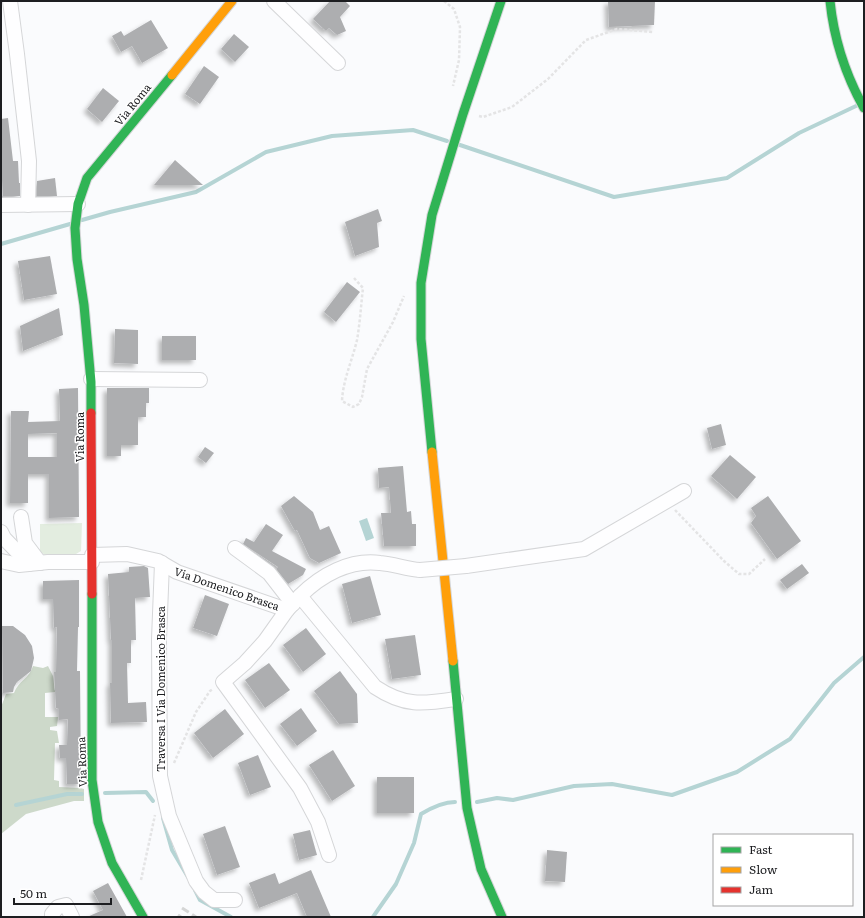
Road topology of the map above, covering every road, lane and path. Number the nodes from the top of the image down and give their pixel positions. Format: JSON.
{"nodes":[{"id":1,"x":10,"y":1,"type":"edge"},
{"id":2,"x":232,"y":1,"type":"edge"},
{"id":3,"x":274,"y":1,"type":"edge"},
{"id":4,"x":444,"y":1,"type":"edge"},
{"id":5,"x":501,"y":1,"type":"edge"},
{"id":6,"x":830,"y":1,"type":"edge"},
{"id":7,"x":653,"y":32,"type":"dead end"},
{"id":8,"x":338,"y":64,"type":"dead end"},
{"id":9,"x":452,"y":92,"type":"dead end"},
{"id":10,"x":864,"y":108,"type":"edge"},
{"id":11,"x":462,"y":114,"type":"junction"},
{"id":12,"x":1,"y":205,"type":"edge"},
{"id":13,"x":28,"y":205,"type":"junction"},
{"id":14,"x":78,"y":208,"type":"junction"},
{"id":15,"x":354,"y":278,"type":"dead end"},
{"id":16,"x":421,"y":283,"type":"junction"},
{"id":17,"x":91,"y":379,"type":"junction"},
{"id":18,"x":200,"y":380,"type":"dead end"},
{"id":19,"x":684,"y":490,"type":"dead end"},
{"id":20,"x":666,"y":501,"type":"junction"},
{"id":21,"x":21,"y":517,"type":"dead end"},
{"id":22,"x":1,"y":532,"type":"edge"},
{"id":23,"x":235,"y":548,"type":"dead end"},
{"id":24,"x":92,"y":558,"type":"junction"},
{"id":25,"x":765,"y":559,"type":"dead end"},
{"id":26,"x":1,"y":561,"type":"edge"},
{"id":27,"x":35,"y":563,"type":"junction"},
{"id":28,"x":162,"y":563,"type":"junction"},
{"id":29,"x":293,"y":603,"type":"junction"},
{"id":30,"x":456,"y":699,"type":"junction"},
{"id":31,"x":329,"y":855,"type":"dead end"},
{"id":32,"x":234,"y":900,"type":"dead end"},
{"id":33,"x":52,"y":917,"type":"edge"},
{"id":34,"x":72,"y":917,"type":"edge"},
{"id":35,"x":143,"y":917,"type":"edge"},
{"id":36,"x":502,"y":917,"type":"edge"}],
"edges":[{"from":1,"to":13,"type":"street"},
{"from":2,"to":14,"type":"main road","name":"Via Roma"},
{"from":3,"to":8,"type":"street"},
{"from":4,"to":9,"type":"path"},
{"from":5,"to":11,"type":"main road"},
{"from":6,"to":10,"type":"main road"},
{"from":7,"to":11,"type":"path"},
{"from":11,"to":16,"type":"main road"},
{"from":12,"to":13,"type":"street"},
{"from":13,"to":14,"type":"street"},
{"from":14,"to":17,"type":"main road","name":"Via Roma"},
{"from":15,"to":16,"type":"path"},
{"from":16,"to":30,"type":"main road"},
{"from":17,"to":18,"type":"street"},
{"from":17,"to":24,"type":"main road","name":"Via Roma"},
{"from":19,"to":20,"type":"street"},
{"from":20,"to":25,"type":"path"},
{"from":20,"to":29,"type":"street","bridge":true},
{"from":21,"to":27,"type":"street"},
{"from":22,"to":27,"type":"street"},
{"from":23,"to":29,"type":"street"},
{"from":24,"to":27,"type":"street","name":"Via Domenico Brasca"},
{"from":24,"to":28,"type":"street","name":"Via Domenico Brasca"},
{"from":24,"to":35,"type":"main road","name":"Via Roma"},
{"from":26,"to":27,"type":"street","name":"Via Domenico Brasca"},
{"from":28,"to":29,"type":"street","name":"Via Domenico Brasca"},
{"from":28,"to":32,"type":"street","name":"Traversa I Via Domenico Brasca"},
{"from":29,"to":30,"type":"street"},
{"from":29,"to":31,"type":"street"},
{"from":30,"to":36,"type":"main road"},
{"from":33,"to":34,"type":"street"}]}
